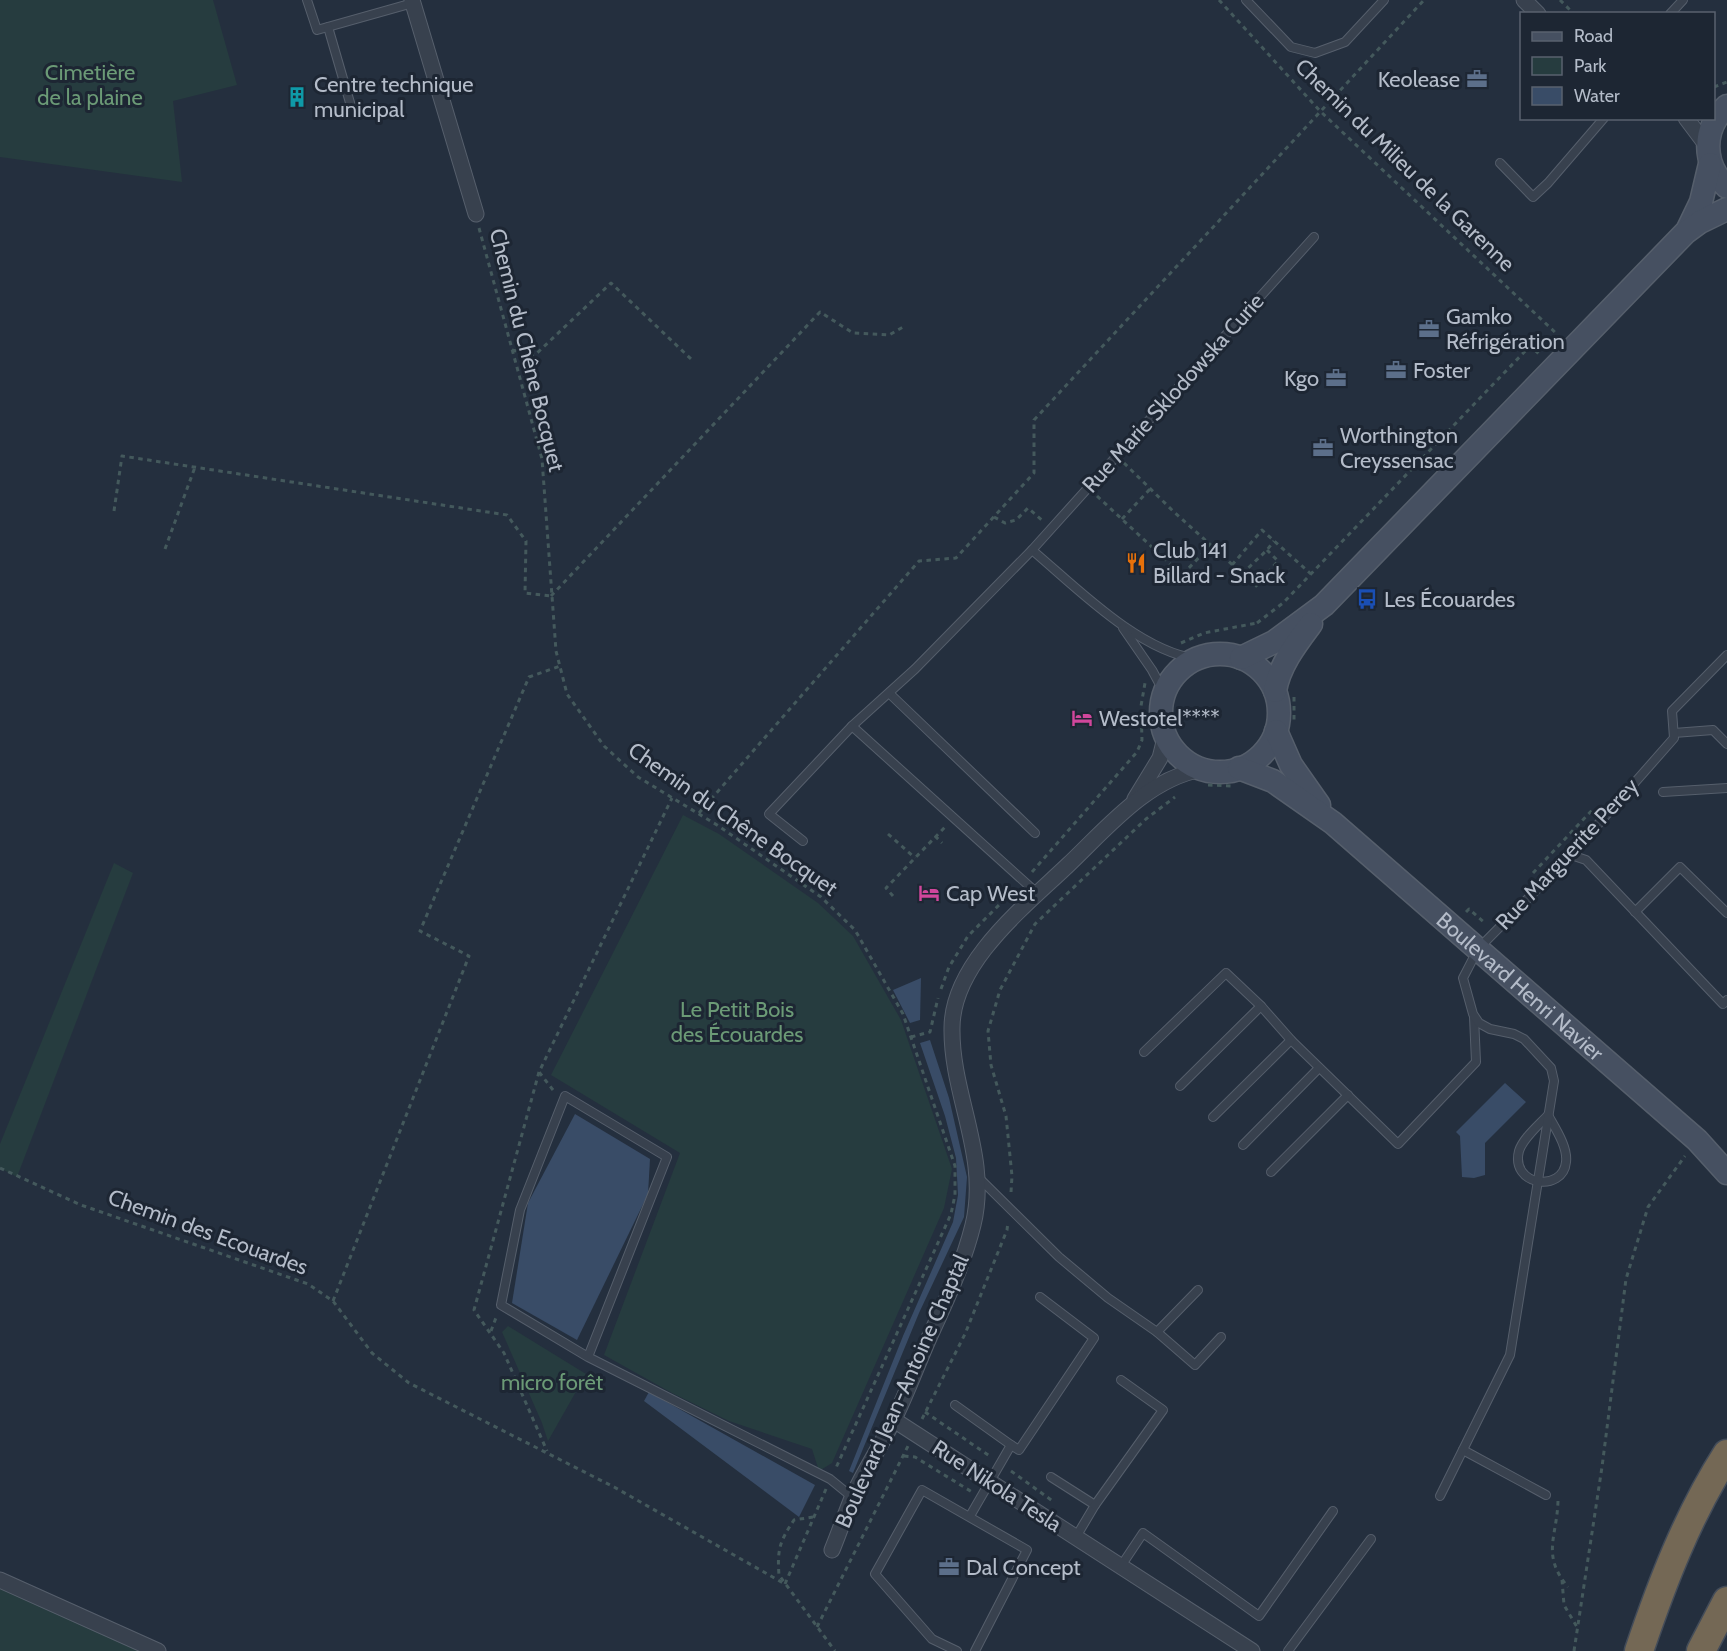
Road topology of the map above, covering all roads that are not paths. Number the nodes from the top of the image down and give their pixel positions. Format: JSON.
{"nodes":[{"id":1,"x":307,"y":0,"type":"edge"},
{"id":2,"x":1246,"y":0,"type":"edge"},
{"id":3,"x":1384,"y":0,"type":"edge"},
{"id":4,"x":1524,"y":0,"type":"edge"},
{"id":5,"x":1683,"y":0,"type":"edge"},
{"id":6,"x":413,"y":2,"type":"edge"},
{"id":7,"x":1536,"y":12,"type":"edge"},
{"id":8,"x":1672,"y":12,"type":"edge"},
{"id":9,"x":328,"y":27,"type":"junction"},
{"id":10,"x":353,"y":113,"type":"dead end"},
{"id":11,"x":1602,"y":120,"type":"edge"},
{"id":12,"x":1687,"y":120,"type":"edge"},
{"id":13,"x":1714,"y":120,"type":"edge"},
{"id":14,"x":1709,"y":155,"type":"junction"},
{"id":15,"x":1500,"y":163,"type":"dead end"},
{"id":16,"x":1727,"y":187,"type":"edge"},
{"id":17,"x":1727,"y":209,"type":"edge"},
{"id":18,"x":476,"y":214,"type":"road end"},
{"id":19,"x":1685,"y":233,"type":"junction"},
{"id":20,"x":1314,"y":237,"type":"dead end"},
{"id":21,"x":1032,"y":550,"type":"junction"},
{"id":22,"x":1324,"y":606,"type":"junction"},
{"id":23,"x":1120,"y":624,"type":"junction"},
{"id":24,"x":1727,"y":655,"type":"edge"},
{"id":25,"x":1241,"y":658,"type":"junction"},
{"id":26,"x":1197,"y":659,"type":"junction"},
{"id":27,"x":1284,"y":690,"type":"junction"},
{"id":28,"x":890,"y":694,"type":"junction"},
{"id":29,"x":1165,"y":694,"type":"junction"},
{"id":30,"x":852,"y":726,"type":"junction"},
{"id":31,"x":1284,"y":731,"type":"junction"},
{"id":32,"x":1674,"y":733,"type":"junction"},
{"id":33,"x":1166,"y":735,"type":"junction"},
{"id":34,"x":1727,"y":744,"type":"edge"},
{"id":35,"x":1202,"y":776,"type":"junction"},
{"id":36,"x":1239,"y":777,"type":"junction"},
{"id":37,"x":1727,"y":788,"type":"edge"},
{"id":38,"x":1663,"y":792,"type":"dead end"},
{"id":39,"x":1133,"y":802,"type":"junction"},
{"id":40,"x":1333,"y":823,"type":"junction"},
{"id":41,"x":1035,"y":833,"type":"dead end"},
{"id":42,"x":803,"y":841,"type":"dead end"},
{"id":43,"x":1571,"y":855,"type":"junction"},
{"id":44,"x":1038,"y":894,"type":"junction"},
{"id":45,"x":1635,"y":912,"type":"junction"},
{"id":46,"x":1727,"y":913,"type":"edge"},
{"id":47,"x":1478,"y":949,"type":"junction"},
{"id":48,"x":1727,"y":1000,"type":"edge"},
{"id":49,"x":1261,"y":1006,"type":"junction"},
{"id":50,"x":1473,"y":1014,"type":"junction"},
{"id":51,"x":1291,"y":1040,"type":"junction"},
{"id":52,"x":1144,"y":1052,"type":"dead end"},
{"id":53,"x":1319,"y":1068,"type":"junction"},
{"id":54,"x":1180,"y":1086,"type":"dead end"},
{"id":55,"x":1348,"y":1095,"type":"junction"},
{"id":56,"x":1548,"y":1115,"type":"junction"},
{"id":57,"x":1213,"y":1117,"type":"dead end"},
{"id":58,"x":1243,"y":1145,"type":"dead end"},
{"id":59,"x":1711,"y":1152,"type":"edge"},
{"id":60,"x":1271,"y":1172,"type":"dead end"},
{"id":61,"x":1727,"y":1173,"type":"edge"},
{"id":62,"x":978,"y":1177,"type":"junction"},
{"id":63,"x":1537,"y":1182,"type":"junction"},
{"id":64,"x":1198,"y":1290,"type":"dead end"},
{"id":65,"x":1040,"y":1297,"type":"dead end"},
{"id":66,"x":1157,"y":1332,"type":"junction"},
{"id":67,"x":1221,"y":1337,"type":"dead end"},
{"id":68,"x":588,"y":1357,"type":"junction"},
{"id":69,"x":1121,"y":1380,"type":"dead end"},
{"id":70,"x":956,"y":1405,"type":"dead end"},
{"id":71,"x":894,"y":1420,"type":"junction"},
{"id":72,"x":1011,"y":1445,"type":"junction"},
{"id":73,"x":1462,"y":1450,"type":"junction"},
{"id":74,"x":1727,"y":1454,"type":"edge"},
{"id":75,"x":1051,"y":1477,"type":"dead end"},
{"id":76,"x":989,"y":1480,"type":"junction"},
{"id":77,"x":1546,"y":1495,"type":"road end"},
{"id":78,"x":1440,"y":1496,"type":"dead end"},
{"id":79,"x":852,"y":1497,"type":"junction"},
{"id":80,"x":1095,"y":1505,"type":"junction"},
{"id":81,"x":1333,"y":1511,"type":"dead end"},
{"id":82,"x":970,"y":1516,"type":"junction"},
{"id":83,"x":1076,"y":1537,"type":"junction"},
{"id":84,"x":1371,"y":1539,"type":"dead end"},
{"id":85,"x":832,"y":1550,"type":"dead end"},
{"id":86,"x":1121,"y":1566,"type":"junction"},
{"id":87,"x":0,"y":1580,"type":"edge"},
{"id":88,"x":1727,"y":1601,"type":"edge"},
{"id":89,"x":158,"y":1651,"type":"edge"},
{"id":90,"x":957,"y":1651,"type":"edge"},
{"id":91,"x":975,"y":1651,"type":"edge"},
{"id":92,"x":1252,"y":1651,"type":"edge"},
{"id":93,"x":1288,"y":1651,"type":"edge"},
{"id":94,"x":1639,"y":1651,"type":"edge"},
{"id":95,"x":1701,"y":1651,"type":"edge"}],
"edges":[{"from":1,"to":9,"type":"lane"},
{"from":2,"to":3,"type":"lane"},
{"from":4,"to":7,"type":"street"},
{"from":5,"to":8,"type":"lane"},
{"from":6,"to":9,"type":"lane"},
{"from":6,"to":18,"type":"street"},
{"from":9,"to":10,"type":"lane"},
{"from":11,"to":15,"type":"lane"},
{"from":12,"to":14,"type":"street"},
{"from":13,"to":14,"type":"main road"},
{"from":14,"to":16,"type":"main road"},
{"from":14,"to":19,"type":"main road"},
{"from":17,"to":19,"type":"main road"},
{"from":19,"to":22,"type":"main road"},
{"from":20,"to":21,"type":"lane","name":"Rue Marie Sklodowska Curie"},
{"from":21,"to":23,"type":"lane"},
{"from":21,"to":28,"type":"lane","name":"Rue Marie Sklodowska Curie"},
{"from":22,"to":25,"type":"main road"},
{"from":22,"to":27,"type":"main road"},
{"from":23,"to":26,"type":"lane"},
{"from":23,"to":29,"type":"lane"},
{"from":24,"to":32,"type":"lane"},
{"from":25,"to":26,"type":"main road"},
{"from":25,"to":27,"type":"main road"},
{"from":26,"to":29,"type":"main road"},
{"from":27,"to":31,"type":"main road"},
{"from":28,"to":30,"type":"lane","name":"Rue Marie Sklodowska Curie"},
{"from":28,"to":41,"type":"lane"},
{"from":29,"to":33,"type":"main road"},
{"from":30,"to":42,"type":"lane","name":"Rue Marie Sklodowska Curie"},
{"from":30,"to":44,"type":"lane"},
{"from":31,"to":36,"type":"main road"},
{"from":31,"to":40,"type":"main road","name":"Boulevard Henri Navier"},
{"from":32,"to":34,"type":"lane"},
{"from":32,"to":43,"type":"lane","name":"Rue Marguerite Perey"},
{"from":33,"to":35,"type":"main road"},
{"from":33,"to":39,"type":"street","name":"Boulevard Jean-Antoine Chaptal"},
{"from":35,"to":36,"type":"main road"},
{"from":35,"to":39,"type":"street","name":"Boulevard Jean-Antoine Chaptal"},
{"from":36,"to":40,"type":"main road","name":"Boulevard Henri Navier"},
{"from":37,"to":38,"type":"lane"},
{"from":39,"to":44,"type":"street","name":"Boulevard Jean-Antoine Chaptal"},
{"from":40,"to":47,"type":"main road","name":"Boulevard Henri Navier"},
{"from":43,"to":45,"type":"lane"},
{"from":43,"to":47,"type":"lane","name":"Rue Marguerite Perey"},
{"from":44,"to":62,"type":"street","name":"Boulevard Jean-Antoine Chaptal"},
{"from":45,"to":46,"type":"lane"},
{"from":45,"to":48,"type":"lane"},
{"from":47,"to":50,"type":"lane","name":"Rue Marguerite Perey"},
{"from":47,"to":59,"type":"main road","name":"Boulevard Henri Navier"},
{"from":49,"to":51,"type":"lane"},
{"from":49,"to":52,"type":"lane"},
{"from":49,"to":54,"type":"lane"},
{"from":50,"to":55,"type":"lane","name":"Rue Marguerite Perey"},
{"from":50,"to":56,"type":"lane"},
{"from":51,"to":53,"type":"lane"},
{"from":51,"to":57,"type":"lane"},
{"from":53,"to":55,"type":"lane"},
{"from":53,"to":58,"type":"lane"},
{"from":55,"to":60,"type":"lane"},
{"from":56,"to":63,"type":"lane"},
{"from":56,"to":63,"type":"lane"},
{"from":56,"to":63,"type":"lane"},
{"from":59,"to":61,"type":"main road","name":"Boulevard Henri Navier"},
{"from":62,"to":66,"type":"lane"},
{"from":62,"to":71,"type":"street","name":"Boulevard Jean-Antoine Chaptal"},
{"from":63,"to":73,"type":"lane"},
{"from":64,"to":66,"type":"lane"},
{"from":65,"to":72,"type":"lane"},
{"from":66,"to":67,"type":"lane"},
{"from":68,"to":68,"type":"lane"},
{"from":68,"to":79,"type":"lane"},
{"from":69,"to":80,"type":"lane"},
{"from":70,"to":72,"type":"lane"},
{"from":71,"to":76,"type":"street","name":"Rue Nikola Tesla"},
{"from":71,"to":79,"type":"street","name":"Boulevard Jean-Antoine Chaptal"},
{"from":72,"to":76,"type":"lane"},
{"from":73,"to":77,"type":"lane"},
{"from":73,"to":78,"type":"lane"},
{"from":74,"to":94,"type":"highway"},
{"from":75,"to":80,"type":"lane"},
{"from":76,"to":82,"type":"lane"},
{"from":76,"to":83,"type":"street","name":"Rue Nikola Tesla"},
{"from":79,"to":85,"type":"street","name":"Boulevard Jean-Antoine Chaptal"},
{"from":80,"to":83,"type":"lane"},
{"from":81,"to":86,"type":"lane"},
{"from":82,"to":90,"type":"lane"},
{"from":82,"to":91,"type":"lane"},
{"from":83,"to":86,"type":"street","name":"Rue Nikola Tesla"},
{"from":84,"to":93,"type":"lane"},
{"from":86,"to":92,"type":"street","name":"Rue Nikola Tesla"},
{"from":87,"to":89,"type":"street"},
{"from":88,"to":95,"type":"highway"}]}
